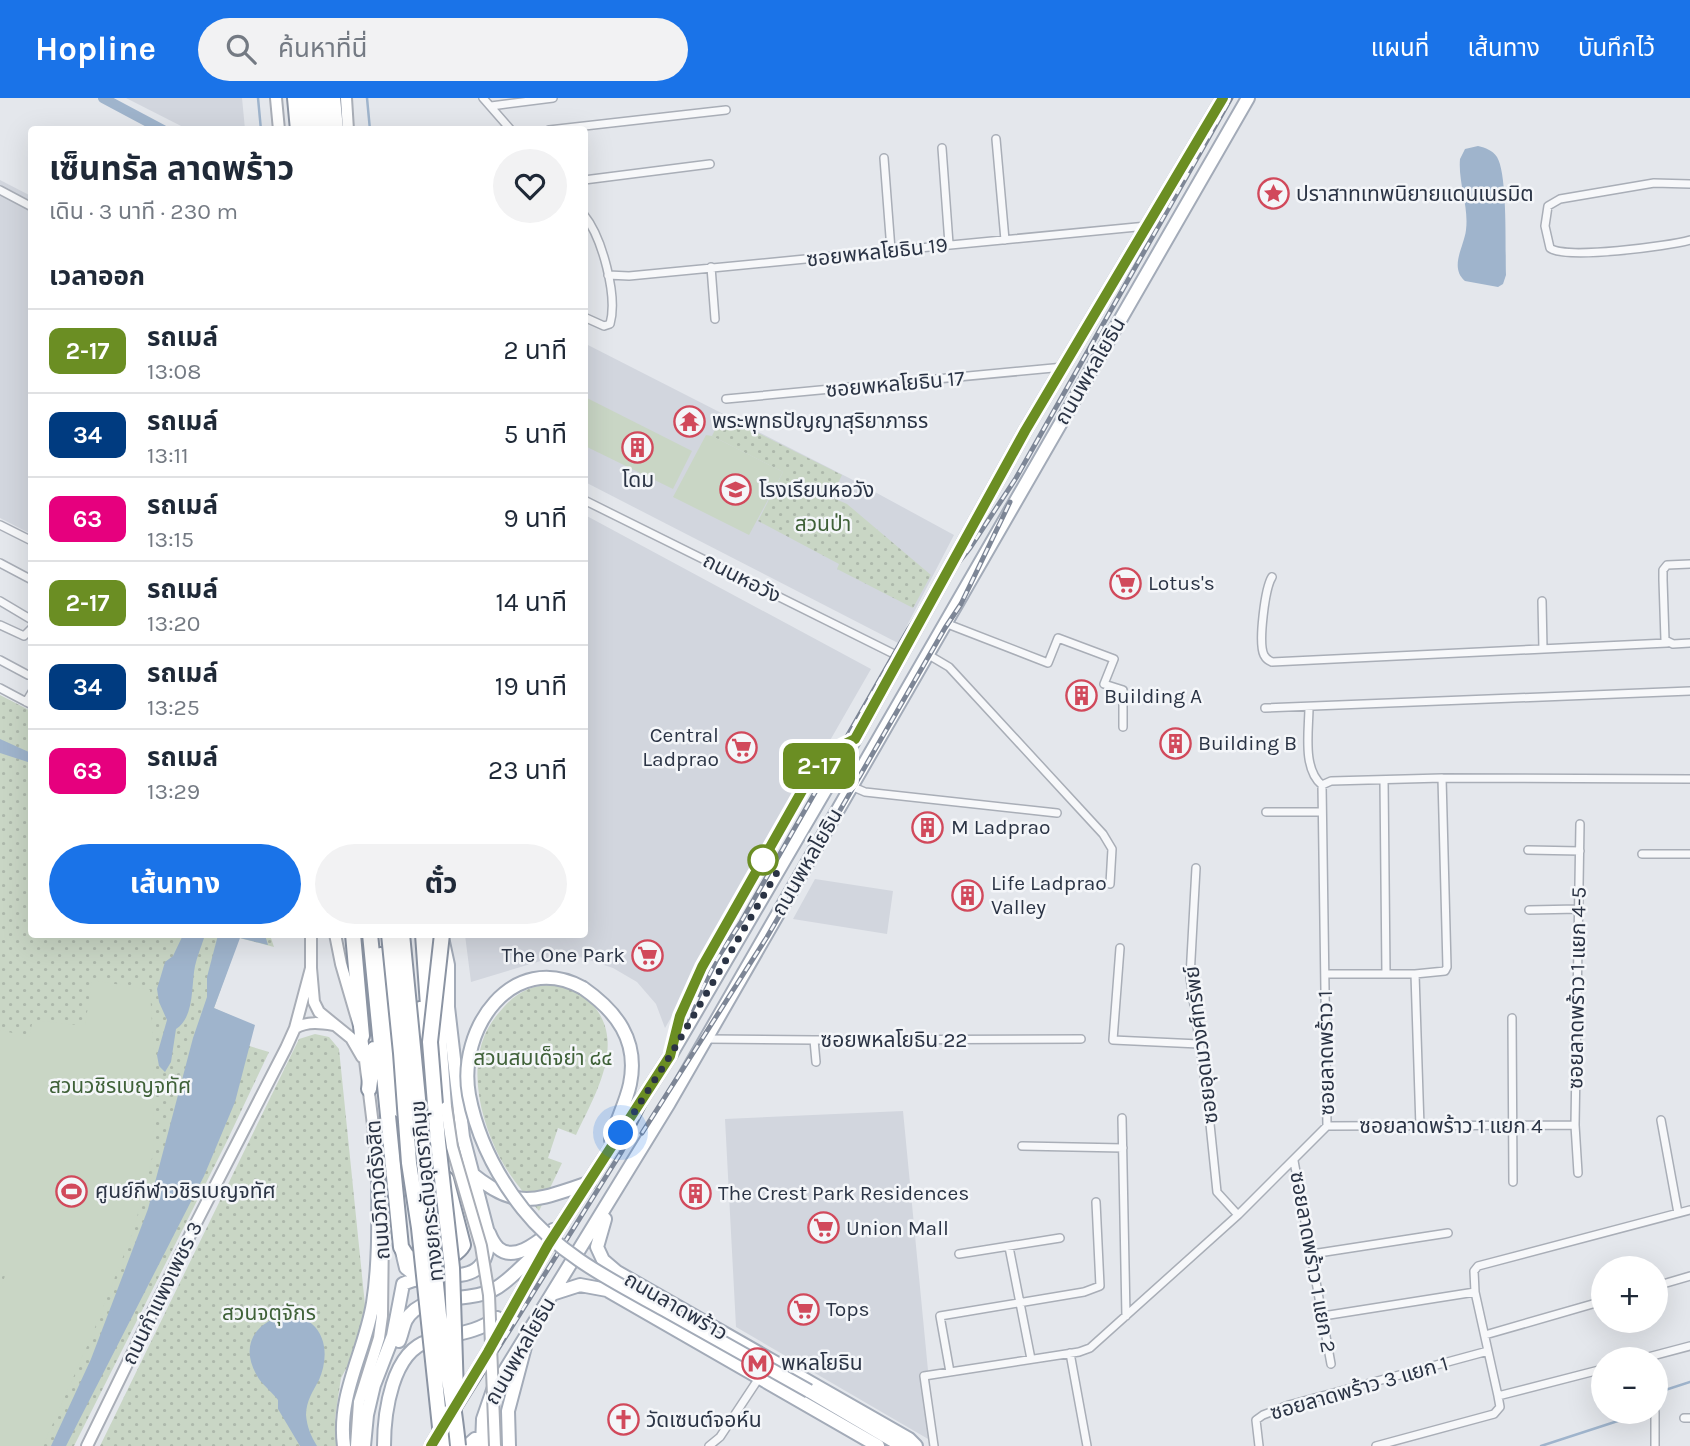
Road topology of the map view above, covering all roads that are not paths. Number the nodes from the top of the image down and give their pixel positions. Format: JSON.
{"nodes":[{"id":1,"x":276,"y":98,"type":"edge"},
{"id":2,"x":289,"y":98,"type":"edge"},
{"id":3,"x":295,"y":98,"type":"edge"},
{"id":4,"x":307,"y":98,"type":"edge"},
{"id":5,"x":319,"y":98,"type":"edge"},
{"id":6,"x":332,"y":98,"type":"edge"},
{"id":7,"x":346,"y":98,"type":"edge"},
{"id":8,"x":483,"y":98,"type":"edge"},
{"id":9,"x":553,"y":98,"type":"edge"},
{"id":10,"x":1223,"y":98,"type":"edge"},
{"id":11,"x":1248,"y":98,"type":"edge"},
{"id":12,"x":491,"y":106,"type":"junction"},
{"id":13,"x":726,"y":110,"type":"dead end"},
{"id":14,"x":279,"y":126,"type":"edge"},
{"id":15,"x":292,"y":126,"type":"edge"},
{"id":16,"x":298,"y":126,"type":"edge"},
{"id":17,"x":310,"y":126,"type":"edge"},
{"id":18,"x":322,"y":126,"type":"edge"},
{"id":19,"x":336,"y":126,"type":"edge"},
{"id":20,"x":348,"y":126,"type":"edge"},
{"id":21,"x":508,"y":126,"type":"edge"},
{"id":22,"x":584,"y":126,"type":"edge"},
{"id":23,"x":996,"y":139,"type":"dead end"},
{"id":24,"x":942,"y":148,"type":"dead end"},
{"id":25,"x":884,"y":158,"type":"dead end"},
{"id":26,"x":710,"y":164,"type":"dead end"},
{"id":27,"x":588,"y":179,"type":"edge"},
{"id":28,"x":1690,"y":184,"type":"edge"},
{"id":29,"x":0,"y":190,"type":"edge"},
{"id":30,"x":28,"y":205,"type":"edge"},
{"id":31,"x":588,"y":220,"type":"edge"},
{"id":32,"x":1147,"y":226,"type":"junction"},
{"id":33,"x":1005,"y":240,"type":"junction"},
{"id":34,"x":1690,"y":240,"type":"edge"},
{"id":35,"x":949,"y":244,"type":"junction"},
{"id":36,"x":891,"y":250,"type":"junction"},
{"id":37,"x":711,"y":267,"type":"junction"},
{"id":38,"x":608,"y":275,"type":"junction"},
{"id":39,"x":588,"y":319,"type":"edge"},
{"id":40,"x":715,"y":319,"type":"dead end"},
{"id":41,"x":1092,"y":323,"type":"junction"},
{"id":42,"x":1110,"y":333,"type":"junction"},
{"id":43,"x":1064,"y":367,"type":"junction"},
{"id":44,"x":1049,"y":393,"type":"junction"},
{"id":45,"x":726,"y":400,"type":"dead end"},
{"id":46,"x":1069,"y":404,"type":"junction"},
{"id":47,"x":588,"y":502,"type":"edge"},
{"id":48,"x":0,"y":525,"type":"edge"},
{"id":49,"x":28,"y":539,"type":"edge"},
{"id":50,"x":0,"y":564,"type":"edge"},
{"id":51,"x":1690,"y":564,"type":"edge"},
{"id":52,"x":1272,"y":577,"type":"dead end"},
{"id":53,"x":28,"y":578,"type":"edge"},
{"id":54,"x":0,"y":601,"type":"edge"},
{"id":55,"x":1542,"y":601,"type":"dead end"},
{"id":56,"x":28,"y":618,"type":"edge"},
{"id":57,"x":945,"y":623,"type":"junction"},
{"id":58,"x":0,"y":625,"type":"edge"},
{"id":59,"x":28,"y":632,"type":"edge"},
{"id":60,"x":1667,"y":643,"type":"junction"},
{"id":61,"x":1690,"y":643,"type":"edge"},
{"id":62,"x":1544,"y":649,"type":"junction"},
{"id":63,"x":927,"y":654,"type":"junction"},
{"id":64,"x":900,"y":657,"type":"junction"},
{"id":65,"x":0,"y":660,"type":"edge"},
{"id":66,"x":28,"y":675,"type":"dead end"},
{"id":67,"x":0,"y":688,"type":"edge"},
{"id":68,"x":1690,"y":691,"type":"edge"},
{"id":69,"x":28,"y":703,"type":"edge"},
{"id":70,"x":1309,"y":707,"type":"junction"},
{"id":71,"x":1265,"y":708,"type":"dead end"},
{"id":72,"x":1123,"y":727,"type":"dead end"},
{"id":73,"x":1442,"y":778,"type":"junction"},
{"id":74,"x":1690,"y":779,"type":"edge"},
{"id":75,"x":1384,"y":780,"type":"junction"},
{"id":76,"x":1322,"y":785,"type":"junction"},
{"id":77,"x":851,"y":786,"type":"junction"},
{"id":78,"x":1266,"y":812,"type":"dead end"},
{"id":79,"x":1321,"y":812,"type":"junction"},
{"id":80,"x":1057,"y":813,"type":"dead end"},
{"id":81,"x":1580,"y":824,"type":"dead end"},
{"id":82,"x":1528,"y":850,"type":"dead end"},
{"id":83,"x":1580,"y":851,"type":"junction"},
{"id":84,"x":1642,"y":854,"type":"dead end"},
{"id":85,"x":1690,"y":854,"type":"edge"},
{"id":86,"x":1196,"y":868,"type":"dead end"},
{"id":87,"x":1110,"y":884,"type":"dead end"},
{"id":88,"x":1579,"y":909,"type":"junction"},
{"id":89,"x":1529,"y":911,"type":"dead end"},
{"id":90,"x":311,"y":938,"type":"edge"},
{"id":91,"x":336,"y":938,"type":"edge"},
{"id":92,"x":353,"y":938,"type":"edge"},
{"id":93,"x":375,"y":938,"type":"edge"},
{"id":94,"x":376,"y":938,"type":"edge"},
{"id":95,"x":376,"y":938,"type":"edge"},
{"id":96,"x":389,"y":938,"type":"edge"},
{"id":97,"x":402,"y":938,"type":"edge"},
{"id":98,"x":413,"y":938,"type":"edge"},
{"id":99,"x":423,"y":938,"type":"edge"},
{"id":100,"x":431,"y":938,"type":"edge"},
{"id":101,"x":441,"y":938,"type":"edge"},
{"id":102,"x":442,"y":938,"type":"edge"},
{"id":103,"x":433,"y":948,"type":"junction"},
{"id":104,"x":1120,"y":948,"type":"dead end"},
{"id":105,"x":311,"y":968,"type":"junction"},
{"id":106,"x":1325,"y":974,"type":"junction"},
{"id":107,"x":1386,"y":974,"type":"junction"},
{"id":108,"x":1415,"y":974,"type":"junction"},
{"id":109,"x":447,"y":1007,"type":"junction"},
{"id":110,"x":1512,"y":1018,"type":"dead end"},
{"id":111,"x":334,"y":1025,"type":"junction"},
{"id":112,"x":377,"y":1025,"type":"junction"},
{"id":113,"x":295,"y":1028,"type":"junction"},
{"id":114,"x":362,"y":1036,"type":"junction"},
{"id":115,"x":707,"y":1039,"type":"junction"},
{"id":116,"x":1081,"y":1039,"type":"dead end"},
{"id":117,"x":814,"y":1041,"type":"junction"},
{"id":118,"x":1199,"y":1044,"type":"junction"},
{"id":119,"x":365,"y":1062,"type":"junction"},
{"id":120,"x":816,"y":1062,"type":"dead end"},
{"id":121,"x":369,"y":1089,"type":"junction"},
{"id":122,"x":1122,"y":1118,"type":"dead end"},
{"id":123,"x":1661,"y":1120,"type":"dead end"},
{"id":124,"x":1575,"y":1125,"type":"junction"},
{"id":125,"x":1328,"y":1126,"type":"junction"},
{"id":126,"x":1513,"y":1126,"type":"junction"},
{"id":127,"x":1420,"y":1127,"type":"junction"},
{"id":128,"x":1022,"y":1146,"type":"dead end"},
{"id":129,"x":1123,"y":1148,"type":"junction"},
{"id":130,"x":607,"y":1155,"type":"junction"},
{"id":131,"x":1294,"y":1161,"type":"junction"},
{"id":132,"x":409,"y":1163,"type":"junction"},
{"id":133,"x":379,"y":1167,"type":"junction"},
{"id":134,"x":471,"y":1173,"type":"junction"},
{"id":135,"x":1578,"y":1174,"type":"dead end"},
{"id":136,"x":1513,"y":1182,"type":"dead end"},
{"id":137,"x":589,"y":1183,"type":"junction"},
{"id":138,"x":612,"y":1199,"type":"junction"},
{"id":139,"x":1096,"y":1202,"type":"dead end"},
{"id":140,"x":1690,"y":1210,"type":"edge"},
{"id":141,"x":1678,"y":1213,"type":"junction"},
{"id":142,"x":1238,"y":1215,"type":"junction"},
{"id":143,"x":563,"y":1221,"type":"junction"},
{"id":144,"x":488,"y":1233,"type":"junction"},
{"id":145,"x":1448,"y":1233,"type":"dead end"},
{"id":146,"x":1060,"y":1238,"type":"dead end"},
{"id":147,"x":548,"y":1245,"type":"junction"},
{"id":148,"x":401,"y":1247,"type":"junction"},
{"id":149,"x":1009,"y":1247,"type":"junction"},
{"id":150,"x":959,"y":1254,"type":"dead end"},
{"id":151,"x":1312,"y":1254,"type":"junction"},
{"id":152,"x":1690,"y":1276,"type":"edge"},
{"id":153,"x":419,"y":1278,"type":"junction"},
{"id":154,"x":631,"y":1280,"type":"junction"},
{"id":155,"x":1668,"y":1282,"type":"edge"},
{"id":156,"x":1475,"y":1292,"type":"junction"},
{"id":157,"x":552,"y":1294,"type":"junction"},
{"id":158,"x":619,"y":1297,"type":"junction"},
{"id":159,"x":1018,"y":1302,"type":"junction"},
{"id":160,"x":1591,"y":1304,"type":"edge"},
{"id":161,"x":398,"y":1307,"type":"junction"},
{"id":162,"x":512,"y":1308,"type":"junction"},
{"id":163,"x":1126,"y":1316,"type":"junction"},
{"id":164,"x":1323,"y":1316,"type":"junction"},
{"id":165,"x":407,"y":1319,"type":"junction"},
{"id":166,"x":530,"y":1330,"type":"junction"},
{"id":167,"x":1485,"y":1335,"type":"junction"},
{"id":168,"x":1690,"y":1346,"type":"edge"},
{"id":169,"x":1488,"y":1351,"type":"junction"},
{"id":170,"x":1668,"y":1352,"type":"edge"},
{"id":171,"x":1070,"y":1353,"type":"junction"},
{"id":172,"x":1031,"y":1359,"type":"junction"},
{"id":173,"x":1331,"y":1364,"type":"dead end"},
{"id":174,"x":950,"y":1372,"type":"junction"},
{"id":175,"x":1591,"y":1372,"type":"edge"},
{"id":176,"x":759,"y":1378,"type":"junction"},
{"id":177,"x":1498,"y":1396,"type":"junction"},
{"id":178,"x":455,"y":1412,"type":"junction"},
{"id":179,"x":1655,"y":1424,"type":"edge"},
{"id":180,"x":856,"y":1440,"type":"edge"},
{"id":181,"x":482,"y":1442,"type":"edge"},
{"id":182,"x":348,"y":1445,"type":"edge"},
{"id":183,"x":500,"y":1445,"type":"edge"},
{"id":184,"x":87,"y":1446,"type":"edge"},
{"id":185,"x":364,"y":1446,"type":"edge"},
{"id":186,"x":371,"y":1446,"type":"edge"},
{"id":187,"x":384,"y":1446,"type":"edge"},
{"id":188,"x":432,"y":1446,"type":"edge"},
{"id":189,"x":442,"y":1446,"type":"edge"},
{"id":190,"x":458,"y":1446,"type":"edge"},
{"id":191,"x":466,"y":1446,"type":"edge"},
{"id":192,"x":709,"y":1446,"type":"edge"},
{"id":193,"x":878,"y":1446,"type":"edge"},
{"id":194,"x":902,"y":1446,"type":"edge"},
{"id":195,"x":916,"y":1446,"type":"edge"},
{"id":196,"x":933,"y":1446,"type":"edge"},
{"id":197,"x":1087,"y":1446,"type":"edge"},
{"id":198,"x":1259,"y":1446,"type":"edge"},
{"id":199,"x":1377,"y":1446,"type":"edge"},
{"id":200,"x":1655,"y":1446,"type":"edge"}],
"edges":[{"from":1,"to":14,"type":"main road"},
{"from":2,"to":15,"type":"highway"},
{"from":3,"to":16,"type":"highway"},
{"from":4,"to":17,"type":"highway"},
{"from":5,"to":18,"type":"highway"},
{"from":6,"to":19,"type":"highway"},
{"from":7,"to":20,"type":"main road"},
{"from":8,"to":12,"type":"street"},
{"from":9,"to":12,"type":"street"},
{"from":10,"to":32,"type":"main road","name":"ถนนพหลโยธิน"},
{"from":11,"to":42,"type":"main road","name":"ถนนพหลโยธิน"},
{"from":12,"to":21,"type":"street"},
{"from":13,"to":22,"type":"street"},
{"from":23,"to":33,"type":"street"},
{"from":24,"to":35,"type":"street"},
{"from":25,"to":36,"type":"street"},
{"from":26,"to":27,"type":"street"},
{"from":28,"to":34,"type":"street"},
{"from":29,"to":30,"type":"street"},
{"from":31,"to":38,"type":"street"},
{"from":32,"to":33,"type":"street","name":"ซอยพหลโยธิน 19"},
{"from":32,"to":41,"type":"main road","name":"ถนนพหลโยธิน"},
{"from":33,"to":35,"type":"street","name":"ซอยพหลโยธิน 19"},
{"from":35,"to":36,"type":"street","name":"ซอยพหลโยธิน 19"},
{"from":36,"to":37,"type":"street","name":"ซอยพหลโยธิน 19"},
{"from":37,"to":38,"type":"street","name":"ซอยพหลโยธิน 19"},
{"from":37,"to":40,"type":"street"},
{"from":38,"to":39,"type":"street"},
{"from":41,"to":42,"type":"main road"},
{"from":41,"to":43,"type":"main road","name":"ถนนพหลโยธิน"},
{"from":42,"to":46,"type":"main road","name":"ถนนพหลโยธิน"},
{"from":43,"to":44,"type":"main road","name":"ถนนพหลโยธิน"},
{"from":43,"to":45,"type":"street","name":"ซอยพหลโยธิน 17"},
{"from":44,"to":46,"type":"main road"},
{"from":44,"to":64,"type":"main road","name":"ถนนพหลโยธิน"},
{"from":46,"to":57,"type":"main road","name":"ถนนพหลโยธิน"},
{"from":47,"to":64,"type":"street","name":"ถนนหอวัง"},
{"from":48,"to":49,"type":"street"},
{"from":50,"to":53,"type":"street"},
{"from":51,"to":60,"type":"street"},
{"from":52,"to":62,"type":"street"},
{"from":54,"to":56,"type":"street"},
{"from":55,"to":62,"type":"street"},
{"from":57,"to":63,"type":"main road","name":"ถนนพหลโยธิน"},
{"from":57,"to":72,"type":"street"},
{"from":58,"to":59,"type":"street"},
{"from":60,"to":61,"type":"street"},
{"from":60,"to":62,"type":"street"},
{"from":63,"to":77,"type":"main road","name":"ถนนพหลโยธิน"},
{"from":63,"to":87,"type":"street"},
{"from":64,"to":130,"type":"main road","name":"ถนนพหลโยธิน"},
{"from":65,"to":66,"type":"street"},
{"from":67,"to":69,"type":"street"},
{"from":68,"to":70,"type":"street"},
{"from":70,"to":71,"type":"street"},
{"from":70,"to":76,"type":"street"},
{"from":73,"to":74,"type":"street"},
{"from":73,"to":75,"type":"street"},
{"from":73,"to":108,"type":"street"},
{"from":75,"to":76,"type":"street"},
{"from":75,"to":107,"type":"street"},
{"from":76,"to":79,"type":"street","name":"ซอยลาดพร้าว 1"},
{"from":77,"to":80,"type":"street"},
{"from":77,"to":115,"type":"main road","name":"ถนนพหลโยธิน"},
{"from":78,"to":79,"type":"street"},
{"from":79,"to":106,"type":"street","name":"ซอยลาดพร้าว 1"},
{"from":81,"to":83,"type":"street","name":"ซอยลาดพร้าว 1 แยก 4-5"},
{"from":82,"to":83,"type":"street"},
{"from":83,"to":88,"type":"street","name":"ซอยลาดพร้าว 1 แยก 4-5"},
{"from":84,"to":85,"type":"street"},
{"from":86,"to":118,"type":"street","name":"ซอยอุดมวงศ์ทรัพย์"},
{"from":88,"to":89,"type":"street"},
{"from":88,"to":124,"type":"street","name":"ซอยลาดพร้าว 1 แยก 4-5"},
{"from":90,"to":105,"type":"main road","name":"ถนนกำแพงเพชร 3"},
{"from":91,"to":114,"type":"main road","name":"ถนนวิภาวดีรังสิต"},
{"from":92,"to":114,"type":"highway"},
{"from":93,"to":112,"type":"highway"},
{"from":94,"to":188,"type":"highway","name":"ถนนวิภาวดีรังสิต"},
{"from":95,"to":132,"type":"highway","bridge":true},
{"from":96,"to":132,"type":"highway","name":"ทางยกระดับอุตราภิมุข","bridge":true},
{"from":97,"to":178,"type":"highway","name":"ทางยกระดับอุตราภิมุข","bridge":true},
{"from":98,"to":191,"type":"highway","bridge":true},
{"from":99,"to":148,"type":"highway"},
{"from":100,"to":103,"type":"main road"},
{"from":101,"to":178,"type":"highway","bridge":true},
{"from":102,"to":109,"type":"main road"},
{"from":103,"to":109,"type":"main road"},
{"from":103,"to":183,"type":"main road","bridge":true},
{"from":104,"to":118,"type":"street"},
{"from":105,"to":111,"type":"main road","name":"ถนนกำแพงเพชร 3"},
{"from":105,"to":113,"type":"main road","name":"ถนนกำแพงเพชร 3"},
{"from":106,"to":107,"type":"street"},
{"from":106,"to":125,"type":"street","name":"ซอยลาดพร้าว 1"},
{"from":107,"to":108,"type":"street"},
{"from":108,"to":127,"type":"street"},
{"from":109,"to":134,"type":"main road"},
{"from":110,"to":126,"type":"street"},
{"from":111,"to":113,"type":"main road"},
{"from":111,"to":119,"type":"main road","name":"ถนนกำแพงเพชร 3"},
{"from":112,"to":121,"type":"highway"},
{"from":112,"to":148,"type":"highway"},
{"from":113,"to":184,"type":"main road","name":"ถนนกำแพงเพชร 3"},
{"from":114,"to":119,"type":"main road","name":"ถนนวิภาวดีรังสิต"},
{"from":115,"to":117,"type":"street","name":"ซอยพหลโยธิน 22"},
{"from":115,"to":138,"type":"main road","name":"ถนนพหลโยธิน"},
{"from":116,"to":117,"type":"street","name":"ซอยพหลโยธิน 22"},
{"from":117,"to":120,"type":"street"},
{"from":118,"to":142,"type":"street","name":"ซอยอุดมวงศ์ทรัพย์"},
{"from":119,"to":121,"type":"main road","name":"ถนนวิภาวดีรังสิต"},
{"from":121,"to":133,"type":"main road","name":"ถนนวิภาวดีรังสิต"},
{"from":122,"to":129,"type":"street"},
{"from":123,"to":141,"type":"street"},
{"from":124,"to":126,"type":"street","name":"ซอยลาดพร้าว 1 แยก 4"},
{"from":124,"to":135,"type":"street","name":"ซอยลาดพร้าว 1 แยก 4-5"},
{"from":125,"to":127,"type":"street","name":"ซอยลาดพร้าว 1 แยก 4"},
{"from":125,"to":131,"type":"street","name":"ซอยลาดพร้าว 1"},
{"from":126,"to":127,"type":"street","name":"ซอยลาดพร้าว 1 แยก 4"},
{"from":126,"to":136,"type":"street"},
{"from":128,"to":129,"type":"street"},
{"from":129,"to":163,"type":"street"},
{"from":130,"to":137,"type":"main road","name":"ถนนพหลโยธิน"},
{"from":130,"to":194,"type":"main road","bridge":true},
{"from":131,"to":142,"type":"street","name":"ซอยลาดพร้าว 1"},
{"from":131,"to":151,"type":"street","name":"ซอยลาดพร้าว 1 แยก 2"},
{"from":132,"to":189,"type":"highway","name":"ทางยกระดับอุตราภิมุข","bridge":true},
{"from":133,"to":182,"type":"main road","name":"ถนนวิภาวดีรังสิต"},
{"from":133,"to":182,"type":"main road"},
{"from":134,"to":137,"type":"main road"},
{"from":134,"to":144,"type":"main road"},
{"from":137,"to":143,"type":"main road","name":"ถนนพหลโยธิน"},
{"from":138,"to":154,"type":"main road","name":"ถนนลาดพร้าว"},
{"from":138,"to":157,"type":"main road","name":"ถนนพหลโยธิน"},
{"from":139,"to":159,"type":"street"},
{"from":140,"to":141,"type":"street"},
{"from":141,"to":156,"type":"street"},
{"from":142,"to":163,"type":"street","name":"ซอยลาดพร้าว 1"},
{"from":143,"to":144,"type":"main road"},
{"from":143,"to":147,"type":"main road","name":"ถนนพหลโยธิน"},
{"from":144,"to":153,"type":"main road"},
{"from":145,"to":151,"type":"street"},
{"from":146,"to":149,"type":"street"},
{"from":147,"to":162,"type":"main road","name":"ถนนพหลโยธิน"},
{"from":147,"to":165,"type":"main road"},
{"from":148,"to":153,"type":"main road"},
{"from":149,"to":150,"type":"street"},
{"from":149,"to":159,"type":"street"},
{"from":151,"to":164,"type":"street","name":"ซอยลาดพร้าว 1 แยก 2"},
{"from":152,"to":155,"type":"street"},
{"from":153,"to":161,"type":"main road"},
{"from":154,"to":158,"type":"main road"},
{"from":154,"to":195,"type":"main road","name":"ถนนลาดพร้าว"},
{"from":156,"to":164,"type":"street"},
{"from":156,"to":167,"type":"street"},
{"from":157,"to":158,"type":"main road","name":"ถนนลาดพร้าว"},
{"from":157,"to":166,"type":"main road","name":"ถนนพหลโยธิน"},
{"from":158,"to":176,"type":"main road","name":"ถนนลาดพร้าว"},
{"from":159,"to":172,"type":"street"},
{"from":159,"to":174,"type":"street"},
{"from":160,"to":167,"type":"street"},
{"from":161,"to":165,"type":"main road"},
{"from":161,"to":185,"type":"main road"},
{"from":162,"to":187,"type":"main road"},
{"from":162,"to":188,"type":"main road","name":"ถนนพหลโยธิน"},
{"from":163,"to":171,"type":"street","name":"ซอยลาดพร้าว 1"},
{"from":164,"to":173,"type":"street","name":"ซอยลาดพร้าว 1 แยก 2"},
{"from":165,"to":186,"type":"main road"},
{"from":166,"to":181,"type":"main road","name":"ถนนพหลโยธิน"},
{"from":166,"to":183,"type":"main road"},
{"from":167,"to":169,"type":"street"},
{"from":168,"to":170,"type":"street"},
{"from":169,"to":177,"type":"street"},
{"from":169,"to":198,"type":"street","name":"ซอยลาดพร้าว 3 แยก 1"},
{"from":171,"to":172,"type":"street","name":"ซอยลาดพร้าว 1"},
{"from":171,"to":197,"type":"street"},
{"from":172,"to":174,"type":"street","name":"ซอยลาดพร้าว 1"},
{"from":174,"to":196,"type":"street","name":"ซอยลาดพร้าว 1"},
{"from":175,"to":177,"type":"street"},
{"from":176,"to":180,"type":"main road","name":"ถนนลาดพร้าว"},
{"from":176,"to":192,"type":"street"},
{"from":177,"to":199,"type":"street"},
{"from":178,"to":190,"type":"highway","name":"ทางยกระดับอุตราภิมุข","bridge":true},
{"from":179,"to":200,"type":"street"},
{"from":180,"to":193,"type":"main road","name":"ถนนลาดพร้าว"},
{"from":181,"to":183,"type":"main road"},
{"from":181,"to":191,"type":"main road"}]}
